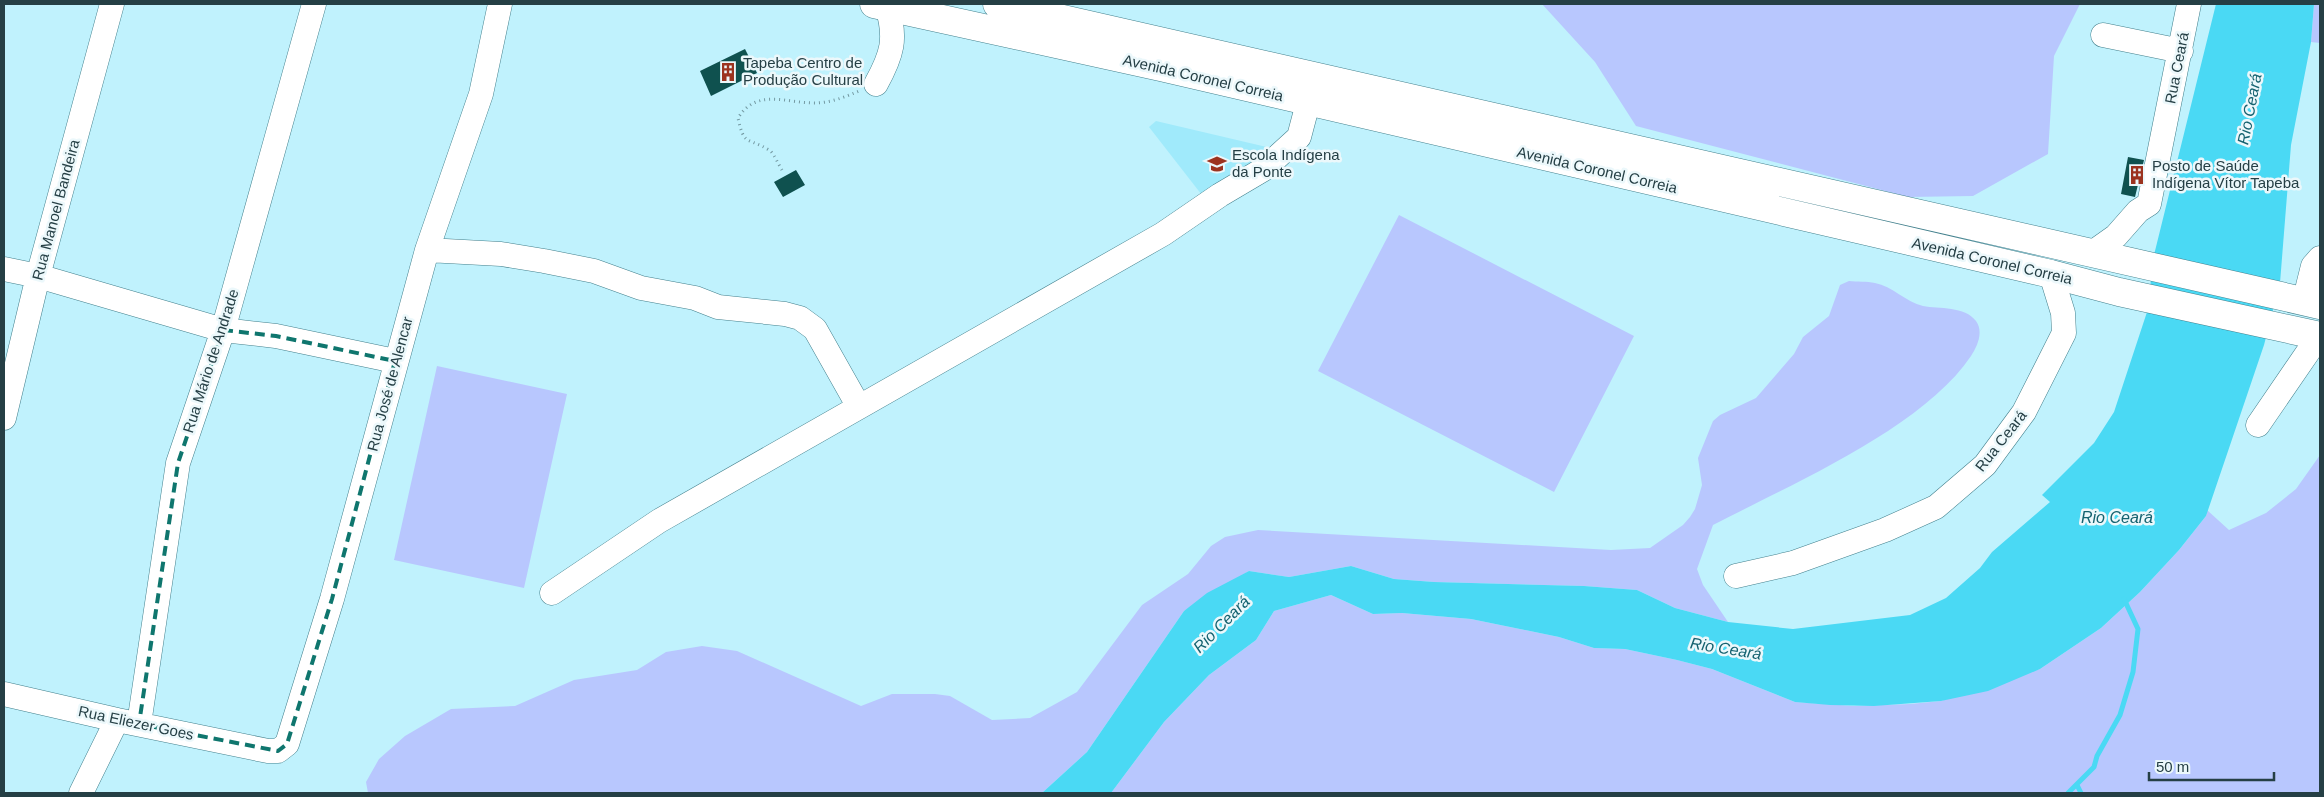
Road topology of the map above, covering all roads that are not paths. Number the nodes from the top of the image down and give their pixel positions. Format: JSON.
{"nodes":[{"id":1,"x":112,"y":4,"type":"edge"},
{"id":2,"x":314,"y":4,"type":"edge"},
{"id":3,"x":500,"y":4,"type":"edge"},
{"id":4,"x":997,"y":4,"type":"edge"},
{"id":5,"x":2189,"y":4,"type":"edge"},
{"id":6,"x":880,"y":5,"type":"edge"},
{"id":7,"x":2103,"y":35,"type":"dead end"},
{"id":8,"x":2181,"y":51,"type":"junction"},
{"id":9,"x":876,"y":84,"type":"road end"},
{"id":10,"x":1308,"y":103,"type":"junction"},
{"id":11,"x":427,"y":250,"type":"junction"},
{"id":12,"x":2092,"y":253,"type":"junction"},
{"id":13,"x":2320,"y":258,"type":"edge"},
{"id":14,"x":4,"y":269,"type":"edge"},
{"id":15,"x":2051,"y":274,"type":"junction"},
{"id":16,"x":38,"y":276,"type":"junction"},
{"id":17,"x":2318,"y":301,"type":"edge"},
{"id":18,"x":223,"y":330,"type":"junction"},
{"id":19,"x":2316,"y":335,"type":"edge"},
{"id":20,"x":395,"y":360,"type":"junction"},
{"id":21,"x":859,"y":407,"type":"junction"},
{"id":22,"x":4,"y":418,"type":"edge"},
{"id":23,"x":2258,"y":425,"type":"dead end"},
{"id":24,"x":1736,"y":576,"type":"dead end"},
{"id":25,"x":552,"y":593,"type":"dead end"},
{"id":26,"x":4,"y":694,"type":"edge"},
{"id":27,"x":128,"y":722,"type":"junction"},
{"id":28,"x":268,"y":750,"type":"joint"},
{"id":29,"x":81,"y":793,"type":"edge"}],
"edges":[{"from":1,"to":16,"type":"street","name":"Rua Manoel Bandeira"},
{"from":2,"to":18,"type":"street","name":"Rua Mário de Andrade"},
{"from":3,"to":11,"type":"street","name":"Rua José de Alencar"},
{"from":4,"to":12,"type":"highway","name":"Avenida Coronel Correia"},
{"from":5,"to":8,"type":"street","name":"Rua Ceará"},
{"from":6,"to":9,"type":"street"},
{"from":6,"to":10,"type":"highway","name":"Avenida Coronel Correia"},
{"from":7,"to":8,"type":"street"},
{"from":8,"to":12,"type":"street","name":"Rua Ceará"},
{"from":10,"to":15,"type":"highway","name":"Avenida Coronel Correia"},
{"from":10,"to":21,"type":"street"},
{"from":11,"to":20,"type":"street","name":"Rua José de Alencar"},
{"from":11,"to":21,"type":"street"},
{"from":12,"to":17,"type":"highway","name":"Avenida Coronel Correia"},
{"from":13,"to":17,"type":"street"},
{"from":14,"to":16,"type":"street"},
{"from":15,"to":19,"type":"highway","name":"Avenida Coronel Correia"},
{"from":15,"to":24,"type":"street","name":"Rua Ceará"},
{"from":16,"to":18,"type":"street"},
{"from":16,"to":22,"type":"street","name":"Rua Manoel Bandeira"},
{"from":18,"to":20,"type":"street"},
{"from":18,"to":27,"type":"street","name":"Rua Mário de Andrade"},
{"from":19,"to":23,"type":"street"},
{"from":20,"to":28,"type":"street","name":"Rua José de Alencar"},
{"from":21,"to":25,"type":"street"},
{"from":26,"to":27,"type":"street","name":"Rua Eliezer Goes"},
{"from":27,"to":28,"type":"street","name":"Rua Eliezer Goes"},
{"from":27,"to":29,"type":"street","name":"Rua Mário de Andrade"}]}
